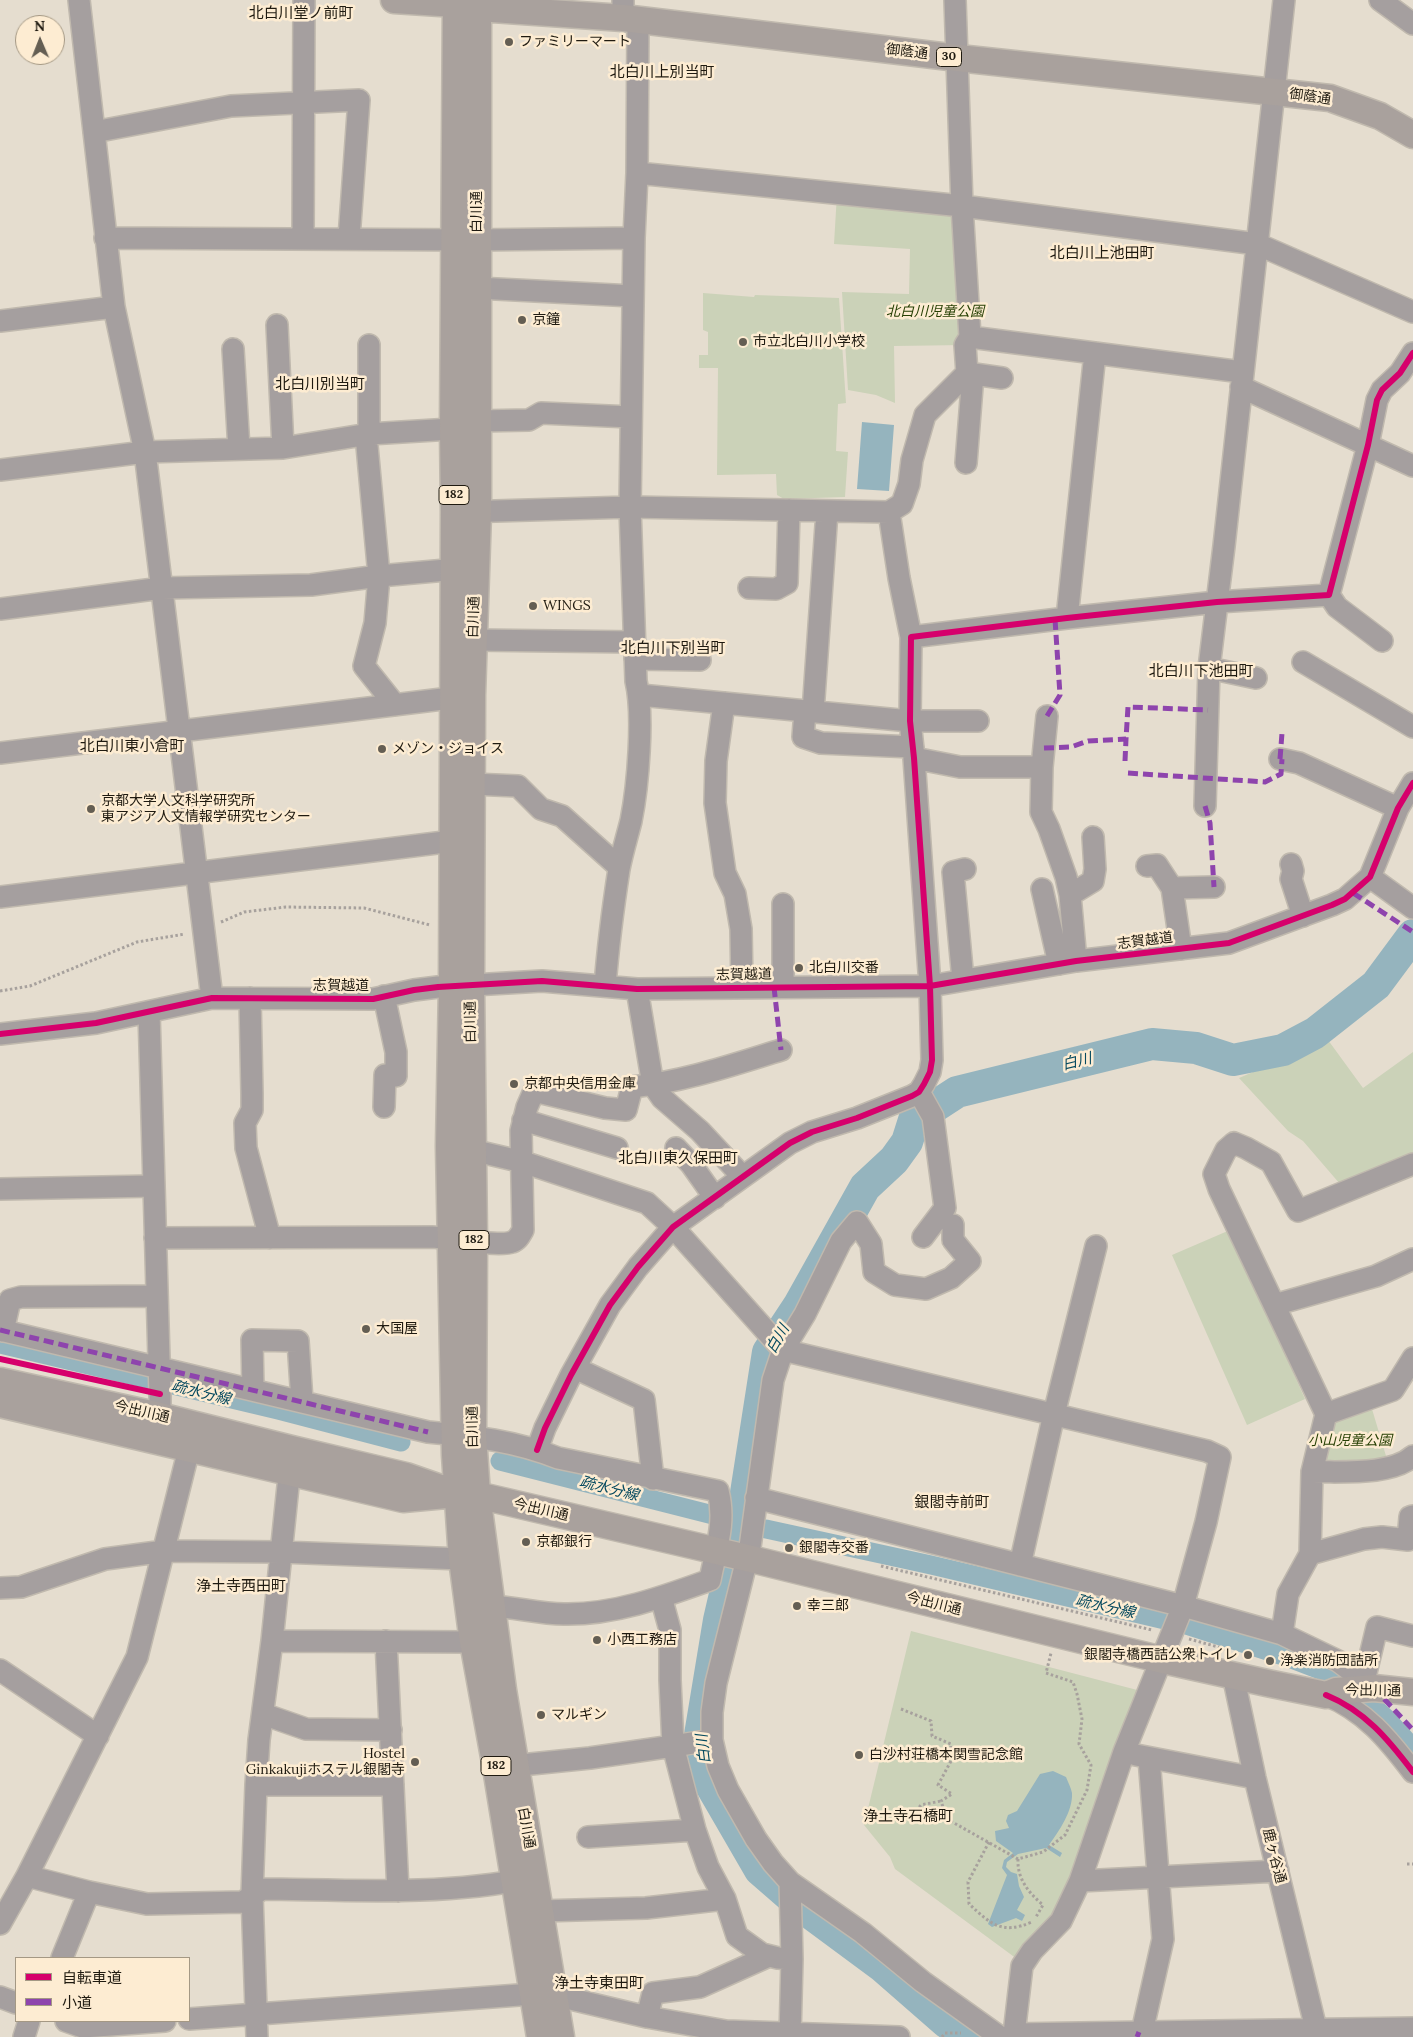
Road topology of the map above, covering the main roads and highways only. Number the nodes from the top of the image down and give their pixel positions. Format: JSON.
{"nodes":[{"id":1,"x":394,"y":0,"type":"edge"},
{"id":2,"x":467,"y":3,"type":"edge"},
{"id":3,"x":628,"y":13,"type":"edge"},
{"id":4,"x":1413,"y":135,"type":"edge"},
{"id":5,"x":466,"y":239,"type":"junction"},
{"id":6,"x":466,"y":512,"type":"junction"},
{"id":7,"x":465,"y":568,"type":"junction"},
{"id":8,"x":463,"y":697,"type":"junction"},
{"id":9,"x":462,"y":840,"type":"junction"},
{"id":10,"x":1,"y":1392,"type":"edge"},
{"id":11,"x":467,"y":1495,"type":"junction"},
{"id":12,"x":1413,"y":1692,"type":"edge"},
{"id":13,"x":506,"y":1767,"type":"junction"},
{"id":14,"x":525,"y":1879,"type":"junction"},
{"id":15,"x":543,"y":1994,"type":"junction"},
{"id":16,"x":540,"y":2037,"type":"edge"},
{"id":17,"x":561,"y":2037,"type":"edge"}],
"edges":[{"from":1,"to":2,"type":"main road","name":"御蔭通","number":"30"},
{"from":2,"to":3,"type":"main road","name":"御蔭通","number":"30"},
{"from":2,"to":5,"type":"main road","name":"白川通","number":"182"},
{"from":3,"to":4,"type":"main road","name":"御蔭通","number":"30"},
{"from":5,"to":6,"type":"main road","name":"白川通","number":"182"},
{"from":5,"to":6,"type":"main road","name":"白川通","number":"182"},
{"from":6,"to":7,"type":"main road","name":"白川通","number":"182"},
{"from":7,"to":8,"type":"main road","name":"白川通","number":"182"},
{"from":7,"to":8,"type":"main road","name":"白川通","number":"182"},
{"from":8,"to":9,"type":"main road","name":"白川通","number":"182"},
{"from":8,"to":9,"type":"main road","name":"白川通","number":"182"},
{"from":9,"to":11,"type":"main road","name":"白川通","number":"182"},
{"from":10,"to":11,"type":"main road","name":"今出川通"},
{"from":11,"to":12,"type":"main road","name":"今出川通"},
{"from":11,"to":13,"type":"main road","name":"白川通","number":"182"},
{"from":11,"to":13,"type":"main road","name":"白川通","number":"182"},
{"from":13,"to":14,"type":"main road","name":"白川通","number":"182"},
{"from":14,"to":15,"type":"main road","name":"白川通","number":"182"},
{"from":14,"to":15,"type":"main road","name":"白川通","number":"182"},
{"from":15,"to":16,"type":"main road","name":"白川通","number":"182"},
{"from":15,"to":17,"type":"main road","name":"白川通","number":"182"}]}
